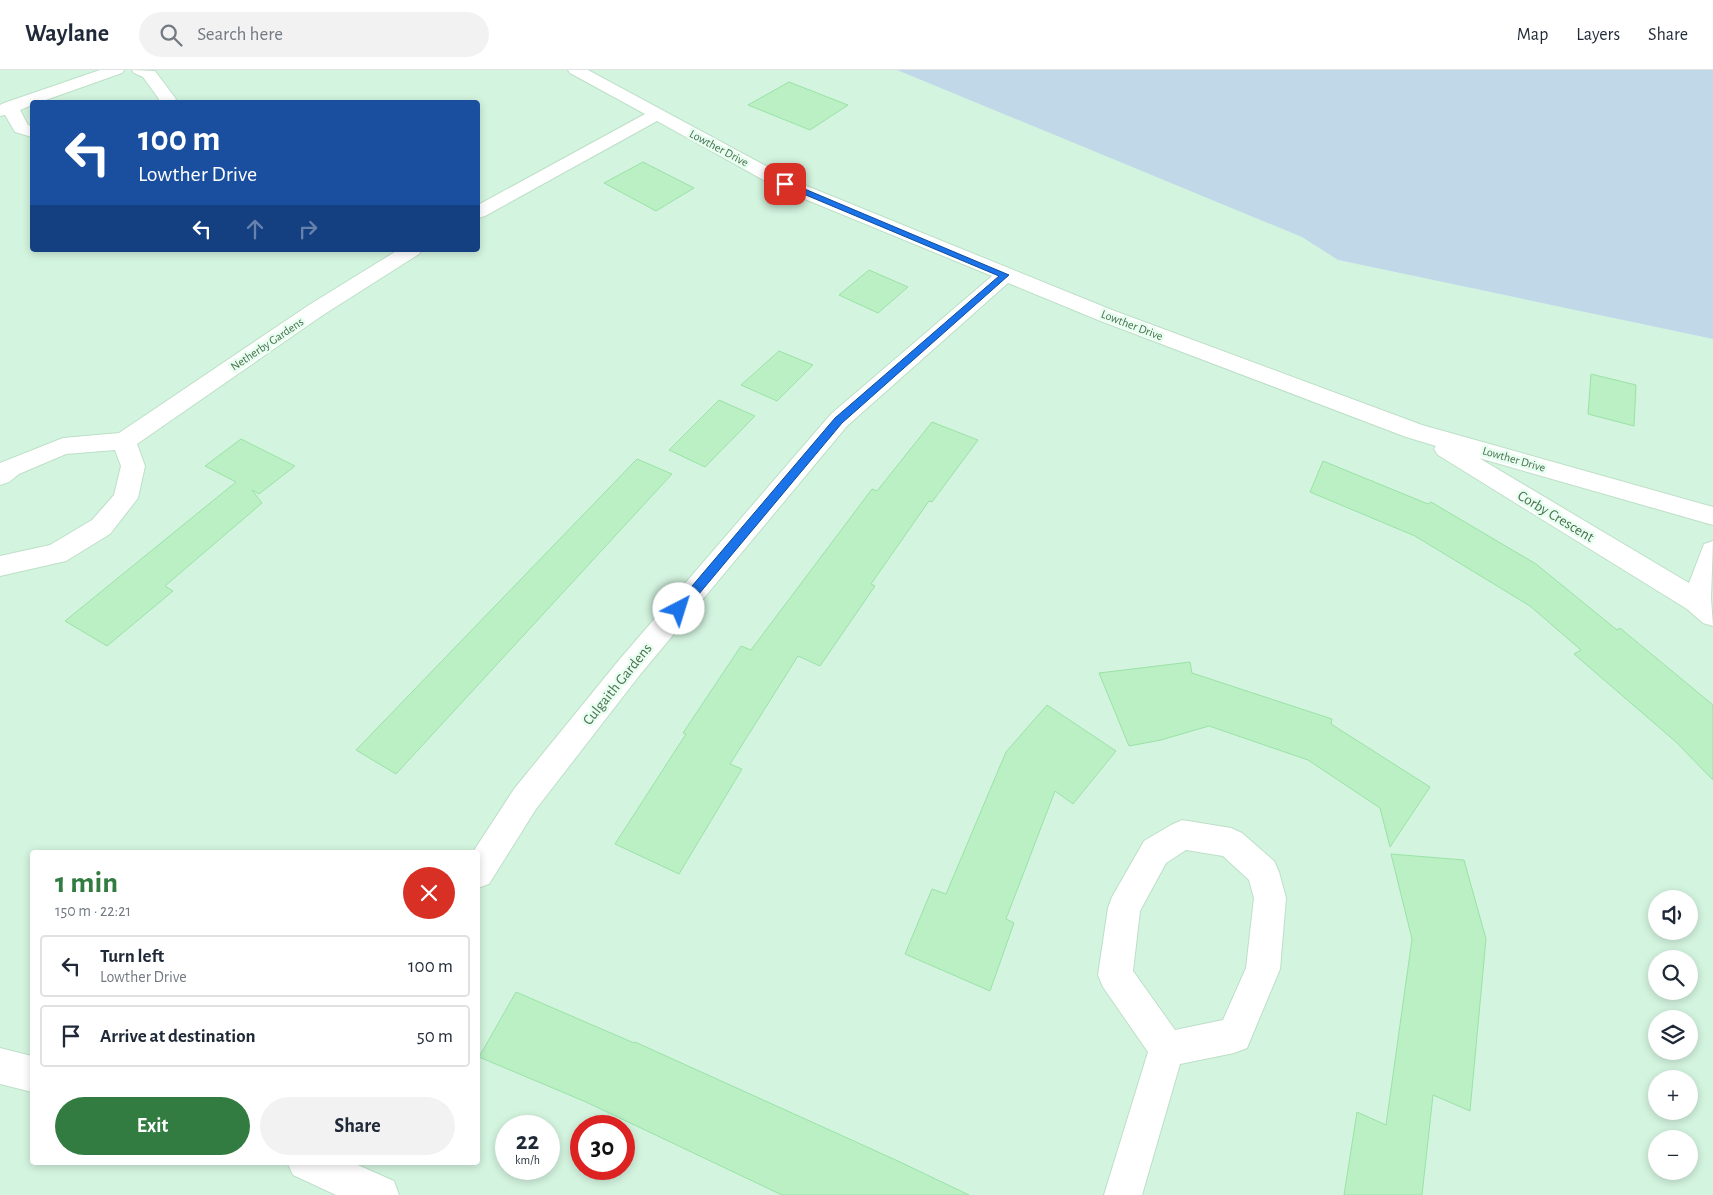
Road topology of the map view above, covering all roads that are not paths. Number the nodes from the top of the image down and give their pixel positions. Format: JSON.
{"nodes":[{"id":1,"x":116,"y":70,"type":"edge"},
{"id":2,"x":140,"y":70,"type":"edge"},
{"id":3,"x":576,"y":70,"type":"edge"},
{"id":4,"x":30,"y":100,"type":"edge"},
{"id":5,"x":31,"y":100,"type":"edge"},
{"id":6,"x":167,"y":100,"type":"edge"},
{"id":7,"x":5,"y":109,"type":"edge"},
{"id":8,"x":658,"y":114,"type":"junction"},
{"id":9,"x":30,"y":131,"type":"edge"},
{"id":10,"x":480,"y":211,"type":"edge"},
{"id":11,"x":409,"y":252,"type":"edge"},
{"id":12,"x":1005,"y":275,"type":"junction"},
{"id":13,"x":1414,"y":431,"type":"junction"},
{"id":14,"x":124,"y":441,"type":"junction"},
{"id":15,"x":0,"y":476,"type":"edge"},
{"id":16,"x":1713,"y":516,"type":"edge"},
{"id":17,"x":1713,"y":551,"type":"edge"},
{"id":18,"x":0,"y":566,"type":"edge"},
{"id":19,"x":1705,"y":608,"type":"edge"},
{"id":20,"x":480,"y":870,"type":"edge"},
{"id":21,"x":1167,"y":1049,"type":"junction"},
{"id":22,"x":0,"y":1066,"type":"edge"},
{"id":23,"x":30,"y":1074,"type":"edge"},
{"id":24,"x":313,"y":1165,"type":"edge"},
{"id":25,"x":380,"y":1195,"type":"edge"},
{"id":26,"x":1123,"y":1195,"type":"edge"}],
"edges":[{"from":1,"to":5,"type":"street"},
{"from":2,"to":6,"type":"street"},
{"from":3,"to":8,"type":"street","name":"Lowther Drive"},
{"from":4,"to":7,"type":"street"},
{"from":7,"to":9,"type":"street"},
{"from":8,"to":10,"type":"street"},
{"from":8,"to":12,"type":"street","name":"Lowther Drive"},
{"from":11,"to":14,"type":"street","name":"Netherby Gardens"},
{"from":12,"to":13,"type":"street","name":"Lowther Drive"},
{"from":12,"to":20,"type":"street","name":"Culgaith Gardens"},
{"from":13,"to":16,"type":"street","name":"Lowther Drive"},
{"from":13,"to":19,"type":"street","name":"Corby Crescent"},
{"from":14,"to":15,"type":"street","name":"Netherby Gardens"},
{"from":14,"to":18,"type":"street"},
{"from":17,"to":19,"type":"street","name":"Corby Crescent"},
{"from":21,"to":21,"type":"street"},
{"from":21,"to":26,"type":"street"},
{"from":22,"to":23,"type":"street"},
{"from":24,"to":25,"type":"street"}]}
